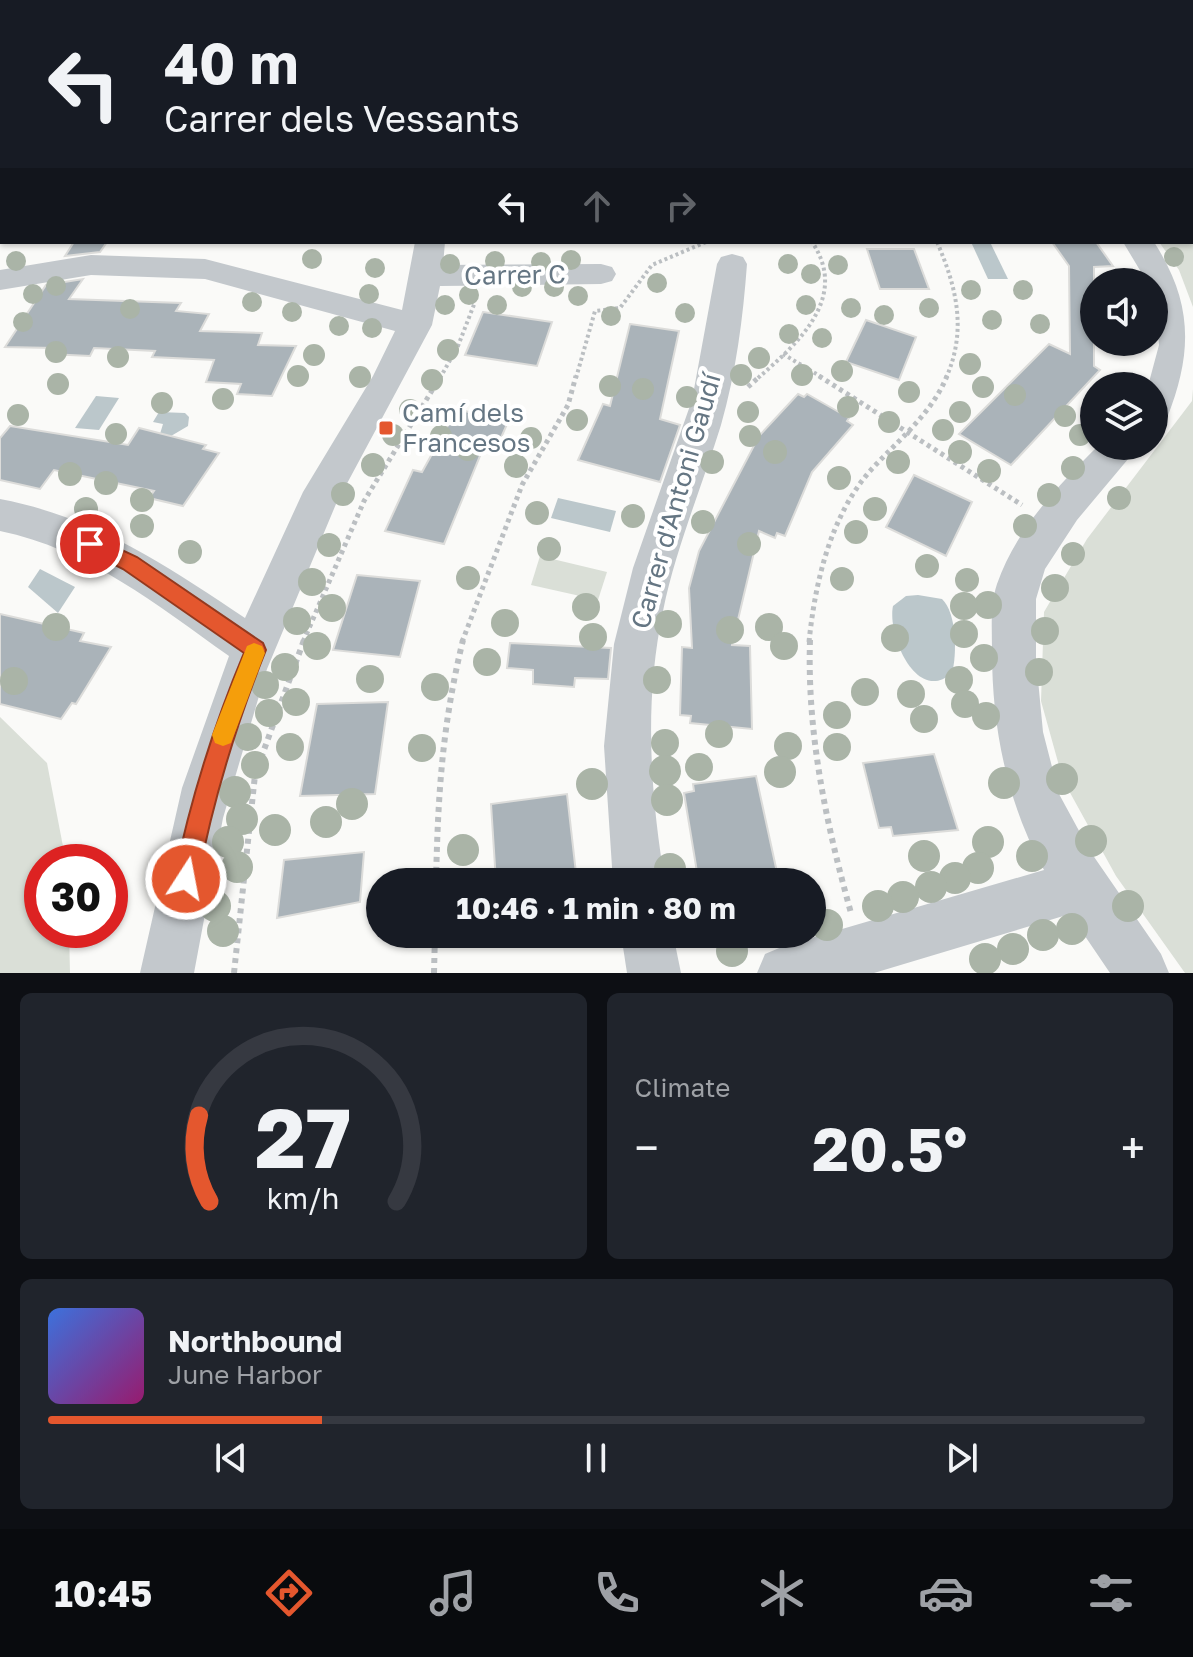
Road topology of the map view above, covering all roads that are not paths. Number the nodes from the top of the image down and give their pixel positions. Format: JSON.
{"nodes":[{"id":1,"x":1139,"y":244,"type":"edge"},
{"id":2,"x":719,"y":253,"type":"edge"},
{"id":3,"x":429,"y":259,"type":"edge"},
{"id":4,"x":601,"y":274,"type":"dead end"},
{"id":5,"x":0,"y":280,"type":"edge"},
{"id":6,"x":416,"y":325,"type":"junction"},
{"id":7,"x":1168,"y":379,"type":"edge"},
{"id":8,"x":1109,"y":460,"type":"edge"},
{"id":9,"x":0,"y":515,"type":"edge"},
{"id":10,"x":256,"y":650,"type":"junction"},
{"id":11,"x":638,"y":868,"type":"edge"},
{"id":12,"x":1081,"y":885,"type":"junction"},
{"id":13,"x":650,"y":948,"type":"edge"},
{"id":14,"x":167,"y":973,"type":"edge"},
{"id":15,"x":654,"y":973,"type":"edge"},
{"id":16,"x":784,"y":973,"type":"edge"},
{"id":17,"x":1142,"y":973,"type":"edge"}],
"edges":[{"from":1,"to":7,"type":"street"},
{"from":2,"to":11,"type":"street","name":"Carrer d'Antoni Gaudí"},
{"from":3,"to":4,"type":"street","name":"Carrer C"},
{"from":3,"to":6,"type":"street"},
{"from":5,"to":6,"type":"street"},
{"from":6,"to":10,"type":"street"},
{"from":8,"to":12,"type":"street"},
{"from":9,"to":10,"type":"street"},
{"from":10,"to":14,"type":"street"},
{"from":12,"to":16,"type":"street"},
{"from":12,"to":17,"type":"street"},
{"from":13,"to":15,"type":"street"}]}
